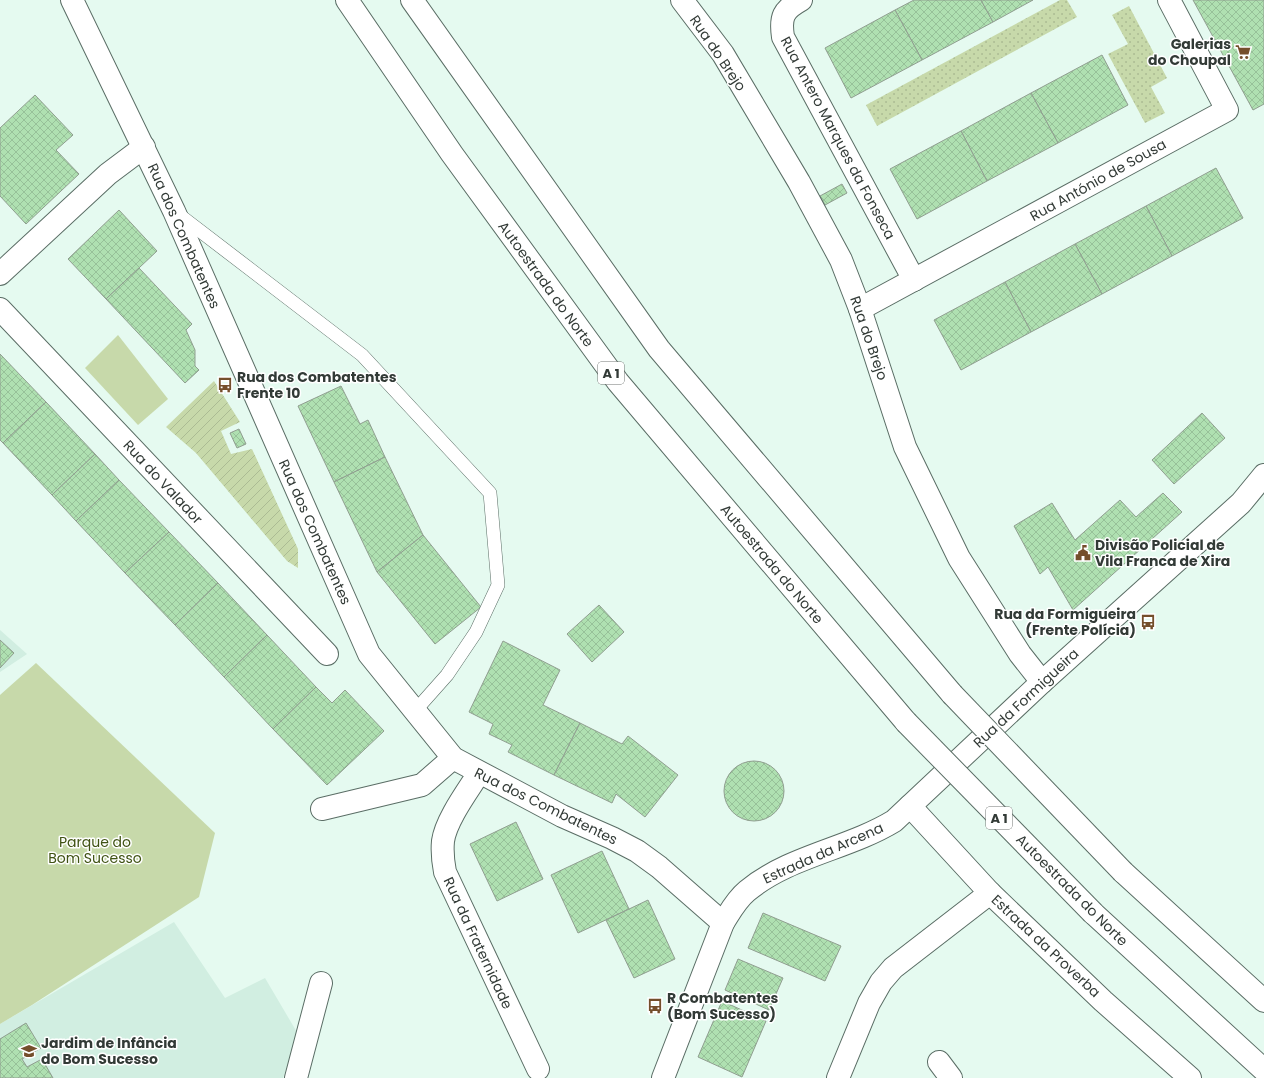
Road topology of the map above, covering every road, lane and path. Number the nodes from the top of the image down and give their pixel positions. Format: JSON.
{"nodes":[{"id":1,"x":72,"y":0,"type":"edge"},
{"id":2,"x":347,"y":0,"type":"edge"},
{"id":3,"x":412,"y":0,"type":"edge"},
{"id":4,"x":682,"y":0,"type":"edge"},
{"id":5,"x":801,"y":0,"type":"edge"},
{"id":6,"x":1169,"y":0,"type":"edge"},
{"id":7,"x":144,"y":147,"type":"junction"},
{"id":8,"x":174,"y":211,"type":"junction"},
{"id":9,"x":4,"y":261,"type":"edge"},
{"id":10,"x":914,"y":280,"type":"junction"},
{"id":11,"x":0,"y":309,"type":"edge"},
{"id":12,"x":860,"y":309,"type":"junction"},
{"id":13,"x":1264,"y":475,"type":"edge"},
{"id":14,"x":327,"y":654,"type":"dead end"},
{"id":15,"x":1042,"y":682,"type":"junction"},
{"id":16,"x":416,"y":711,"type":"junction"},
{"id":17,"x":453,"y":758,"type":"junction"},
{"id":18,"x":478,"y":773,"type":"junction"},
{"id":19,"x":910,"y":806,"type":"junction"},
{"id":20,"x":322,"y":809,"type":"dead end"},
{"id":21,"x":990,"y":893,"type":"junction"},
{"id":22,"x":722,"y":923,"type":"junction"},
{"id":23,"x":321,"y":983,"type":"dead end"},
{"id":24,"x":1264,"y":1001,"type":"edge"},
{"id":25,"x":538,"y":1069,"type":"dead end"},
{"id":26,"x":1264,"y":1070,"type":"edge"},
{"id":27,"x":296,"y":1078,"type":"edge"},
{"id":28,"x":662,"y":1078,"type":"edge"},
{"id":29,"x":838,"y":1078,"type":"edge"},
{"id":30,"x":1190,"y":1078,"type":"edge"}],
"edges":[{"from":1,"to":7,"type":"main road","name":"Rua dos Combatentes"},
{"from":2,"to":26,"type":"main road","name":"Autoestrada do Norte","number":"A 1","bridge":true},
{"from":3,"to":24,"type":"main road","bridge":true},
{"from":4,"to":12,"type":"main road","name":"Rua do Brejo"},
{"from":5,"to":10,"type":"main road","name":"Rua Antero Marques da Fonseca"},
{"from":6,"to":10,"type":"main road","name":"Rua António de Sousa"},
{"from":7,"to":8,"type":"main road","name":"Rua dos Combatentes"},
{"from":7,"to":9,"type":"main road"},
{"from":8,"to":16,"type":"main road","name":"Rua dos Combatentes"},
{"from":8,"to":16,"type":"lane"},
{"from":10,"to":12,"type":"main road","name":"Rua António de Sousa"},
{"from":11,"to":14,"type":"main road","name":"Rua do Valador"},
{"from":12,"to":15,"type":"main road","name":"Rua do Brejo"},
{"from":13,"to":15,"type":"main road","name":"Rua da Formigueira"},
{"from":15,"to":19,"type":"main road","name":"Rua da Formigueira"},
{"from":16,"to":17,"type":"main road","name":"Rua dos Combatentes"},
{"from":17,"to":18,"type":"main road","name":"Rua dos Combatentes"},
{"from":17,"to":20,"type":"main road"},
{"from":18,"to":22,"type":"main road","name":"Rua dos Combatentes"},
{"from":18,"to":25,"type":"main road","name":"Rua da Fraternidade"},
{"from":19,"to":21,"type":"main road","name":"Estrada da Proverba"},
{"from":19,"to":22,"type":"main road","name":"Estrada da Arcena"},
{"from":21,"to":29,"type":"main road"},
{"from":21,"to":30,"type":"main road","name":"Estrada da Proverba"},
{"from":22,"to":28,"type":"main road","name":"Estrada da Arcena"},
{"from":23,"to":27,"type":"main road"}]}
